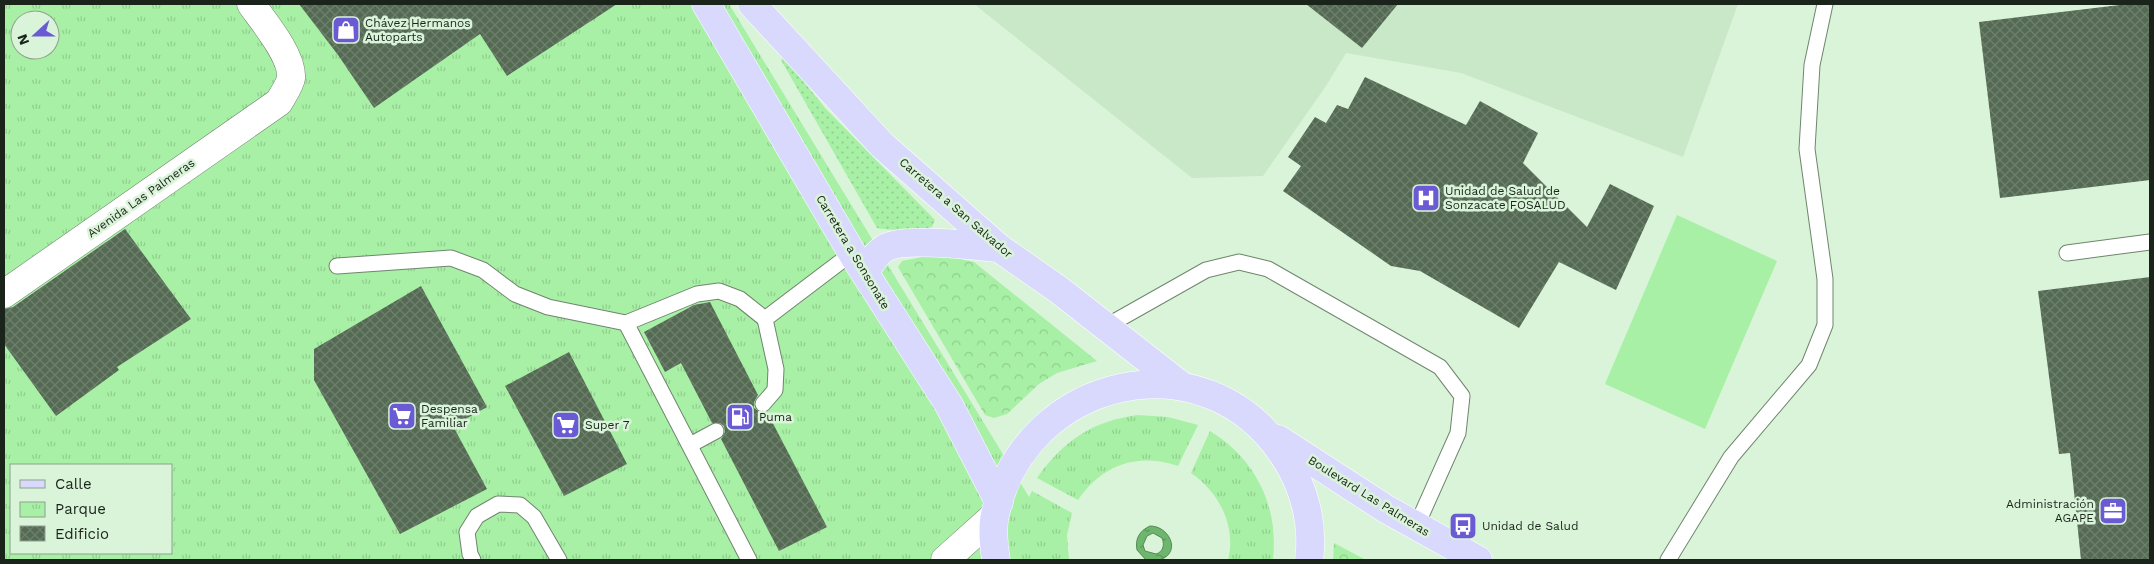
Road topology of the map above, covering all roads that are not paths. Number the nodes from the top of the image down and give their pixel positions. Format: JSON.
{"nodes":[{"id":1,"x":251,"y":4,"type":"edge"},
{"id":2,"x":706,"y":4,"type":"edge"},
{"id":3,"x":752,"y":4,"type":"edge"},
{"id":4,"x":1825,"y":4,"type":"edge"},
{"id":5,"x":2150,"y":242,"type":"edge"},
{"id":6,"x":999,"y":248,"type":"junction"},
{"id":7,"x":2067,"y":254,"type":"dead end"},
{"id":8,"x":859,"y":263,"type":"junction"},
{"id":9,"x":337,"y":266,"type":"dead end"},
{"id":10,"x":4,"y":294,"type":"edge"},
{"id":11,"x":765,"y":319,"type":"junction"},
{"id":12,"x":626,"y":323,"type":"junction"},
{"id":13,"x":1105,"y":327,"type":"junction"},
{"id":14,"x":1182,"y":386,"type":"junction"},
{"id":15,"x":763,"y":404,"type":"dead end"},
{"id":16,"x":1261,"y":428,"type":"junction"},
{"id":17,"x":716,"y":430,"type":"dead end"},
{"id":18,"x":690,"y":445,"type":"junction"},
{"id":19,"x":997,"y":509,"type":"junction"},
{"id":20,"x":1416,"y":527,"type":"junction"},
{"id":21,"x":473,"y":560,"type":"edge"},
{"id":22,"x":559,"y":560,"type":"edge"},
{"id":23,"x":749,"y":560,"type":"edge"},
{"id":24,"x":945,"y":560,"type":"edge"},
{"id":25,"x":996,"y":560,"type":"edge"},
{"id":26,"x":1309,"y":560,"type":"edge"},
{"id":27,"x":1478,"y":560,"type":"edge"},
{"id":28,"x":1668,"y":560,"type":"edge"}],
"edges":[{"from":1,"to":10,"type":"street","name":"Avenida Las Palmeras"},
{"from":2,"to":8,"type":"main road","name":"Carretera a Sonsonate"},
{"from":3,"to":6,"type":"main road","name":"Carretera a San Salvador"},
{"from":4,"to":28,"type":"lane"},
{"from":5,"to":7,"type":"lane"},
{"from":6,"to":8,"type":"main road"},
{"from":6,"to":13,"type":"main road","name":"Carretera a San Salvador"},
{"from":8,"to":11,"type":"lane"},
{"from":8,"to":19,"type":"main road","name":"Carretera a Sonsonate"},
{"from":9,"to":12,"type":"lane"},
{"from":11,"to":12,"type":"lane"},
{"from":11,"to":15,"type":"lane"},
{"from":12,"to":18,"type":"lane"},
{"from":13,"to":14,"type":"main road","name":"Carretera a San Salvador"},
{"from":13,"to":20,"type":"lane"},
{"from":14,"to":16,"type":"main road"},
{"from":14,"to":19,"type":"main road"},
{"from":16,"to":20,"type":"main road","name":"Boulevard Las Palmeras"},
{"from":16,"to":26,"type":"main road"},
{"from":17,"to":18,"type":"lane"},
{"from":18,"to":23,"type":"lane"},
{"from":19,"to":24,"type":"street"},
{"from":19,"to":25,"type":"main road"},
{"from":20,"to":27,"type":"main road","name":"Boulevard Las Palmeras"},
{"from":21,"to":22,"type":"lane"}]}
